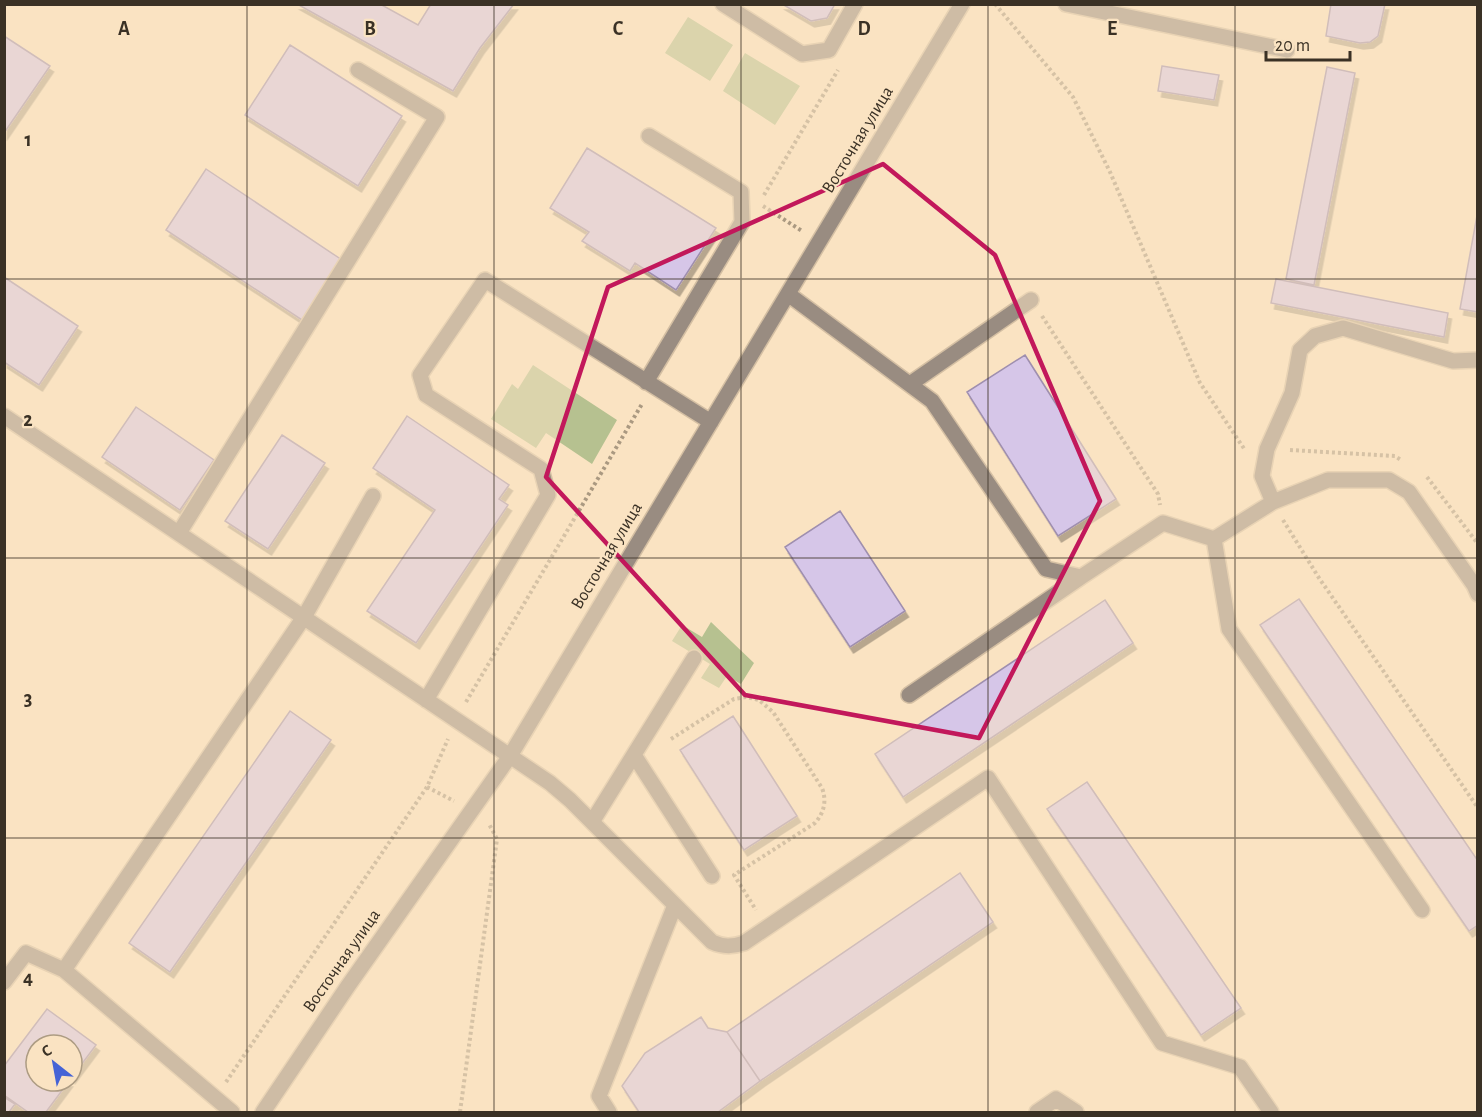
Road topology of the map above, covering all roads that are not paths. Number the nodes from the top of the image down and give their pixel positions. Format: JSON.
{"nodes":[{"id":1,"x":723,"y":4,"type":"edge"},
{"id":2,"x":855,"y":4,"type":"edge"},
{"id":3,"x":962,"y":4,"type":"edge"},
{"id":4,"x":1066,"y":4,"type":"edge"},
{"id":5,"x":1287,"y":50,"type":"dead end"},
{"id":6,"x":358,"y":70,"type":"dead end"},
{"id":7,"x":649,"y":136,"type":"dead end"},
{"id":8,"x":788,"y":294,"type":"junction"},
{"id":9,"x":1031,"y":300,"type":"road end"},
{"id":10,"x":1478,"y":360,"type":"edge"},
{"id":11,"x":646,"y":381,"type":"junction"},
{"id":12,"x":910,"y":384,"type":"junction"},
{"id":13,"x":4,"y":416,"type":"edge"},
{"id":14,"x":711,"y":422,"type":"junction"},
{"id":15,"x":372,"y":496,"type":"dead end"},
{"id":16,"x":1273,"y":502,"type":"junction"},
{"id":17,"x":179,"y":533,"type":"junction"},
{"id":18,"x":1214,"y":539,"type":"junction"},
{"id":19,"x":1081,"y":577,"type":"junction"},
{"id":20,"x":1478,"y":594,"type":"edge"},
{"id":21,"x":304,"y":617,"type":"junction"},
{"id":22,"x":694,"y":658,"type":"dead end"},
{"id":23,"x":909,"y":695,"type":"dead end"},
{"id":24,"x":426,"y":700,"type":"junction"},
{"id":25,"x":634,"y":755,"type":"junction"},
{"id":26,"x":510,"y":756,"type":"junction"},
{"id":27,"x":592,"y":822,"type":"junction"},
{"id":28,"x":712,"y":876,"type":"dead end"},
{"id":29,"x":675,"y":905,"type":"junction"},
{"id":30,"x":1422,"y":910,"type":"dead end"},
{"id":31,"x":64,"y":970,"type":"junction"},
{"id":32,"x":4,"y":982,"type":"edge"},
{"id":33,"x":232,"y":1113,"type":"edge"},
{"id":34,"x":263,"y":1113,"type":"edge"},
{"id":35,"x":609,"y":1113,"type":"edge"},
{"id":36,"x":1037,"y":1113,"type":"edge"},
{"id":37,"x":1076,"y":1113,"type":"edge"},
{"id":38,"x":1271,"y":1113,"type":"edge"}],
"edges":[{"from":1,"to":2,"type":"street"},
{"from":3,"to":8,"type":"street","name":"Восточная улица"},
{"from":4,"to":5,"type":"street"},
{"from":6,"to":17,"type":"street"},
{"from":7,"to":11,"type":"street"},
{"from":8,"to":12,"type":"street"},
{"from":8,"to":14,"type":"street","name":"Восточная улица"},
{"from":9,"to":12,"type":"street"},
{"from":10,"to":16,"type":"street"},
{"from":11,"to":14,"type":"street"},
{"from":11,"to":24,"type":"street"},
{"from":12,"to":19,"type":"street"},
{"from":13,"to":17,"type":"street"},
{"from":14,"to":26,"type":"street","name":"Восточная улица"},
{"from":15,"to":21,"type":"street"},
{"from":16,"to":18,"type":"street"},
{"from":16,"to":20,"type":"street"},
{"from":17,"to":21,"type":"street"},
{"from":18,"to":19,"type":"street"},
{"from":18,"to":30,"type":"street"},
{"from":19,"to":23,"type":"street"},
{"from":21,"to":24,"type":"street"},
{"from":21,"to":31,"type":"street"},
{"from":22,"to":25,"type":"street"},
{"from":24,"to":26,"type":"street"},
{"from":25,"to":27,"type":"street"},
{"from":25,"to":28,"type":"street"},
{"from":26,"to":27,"type":"street"},
{"from":26,"to":34,"type":"street","name":"Восточная улица"},
{"from":27,"to":29,"type":"street"},
{"from":29,"to":35,"type":"street"},
{"from":29,"to":38,"type":"street"},
{"from":31,"to":32,"type":"street"},
{"from":31,"to":33,"type":"street"},
{"from":36,"to":37,"type":"street"}]}
